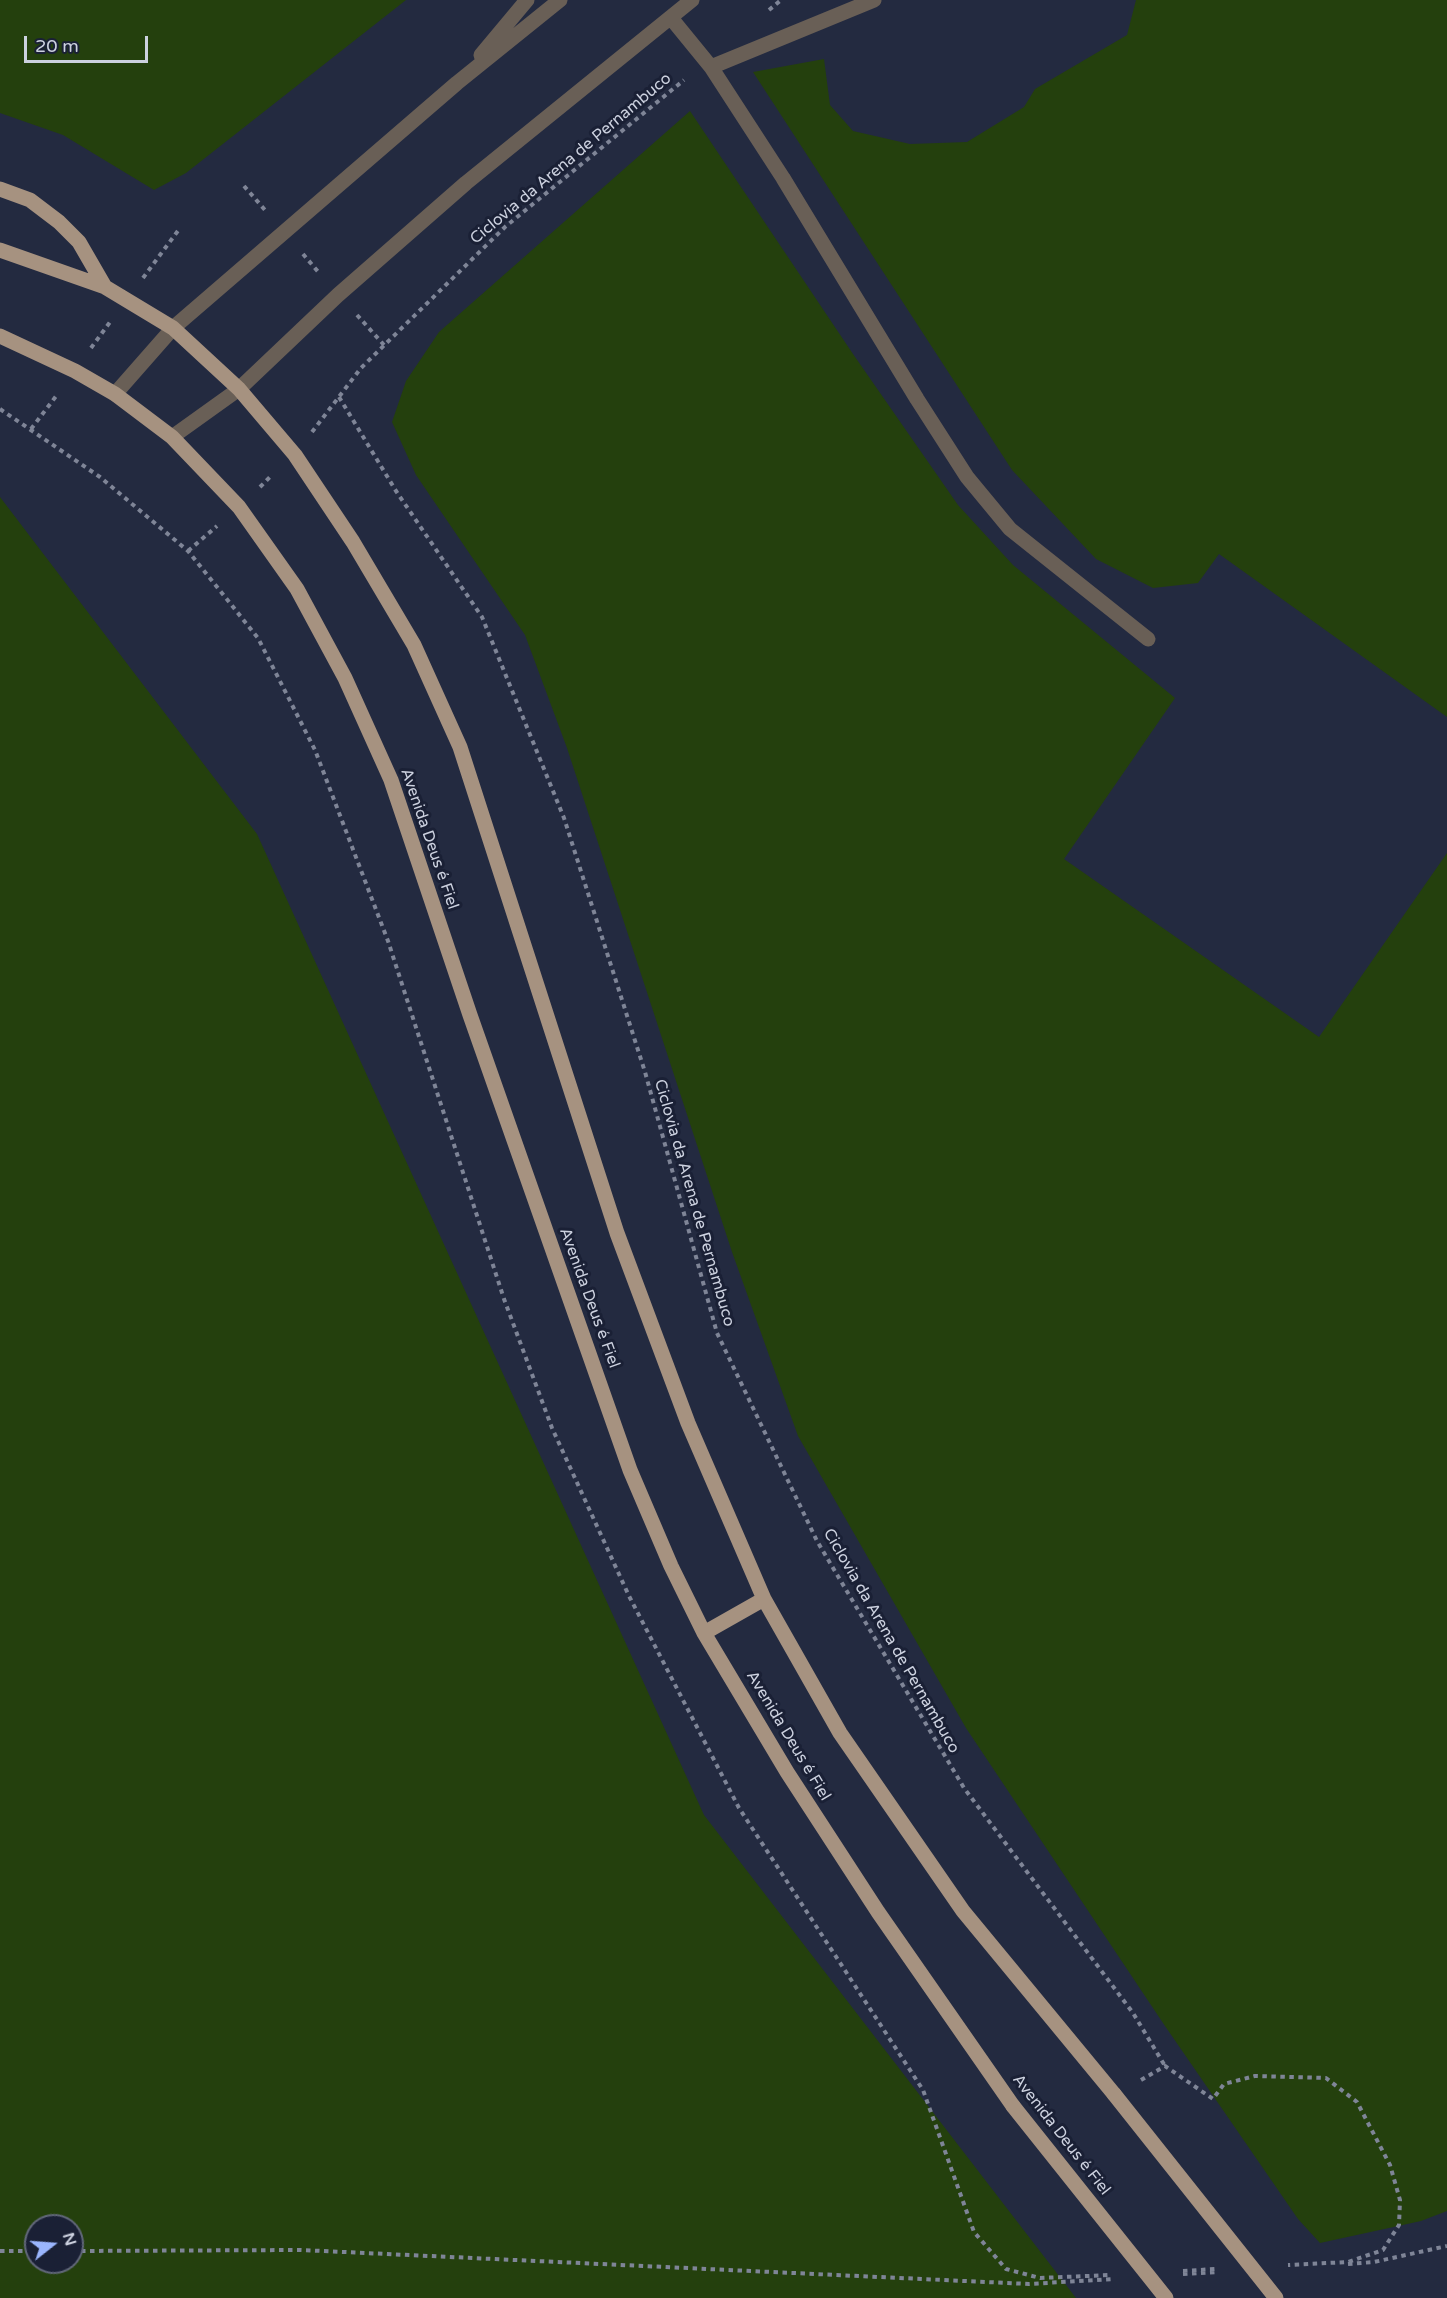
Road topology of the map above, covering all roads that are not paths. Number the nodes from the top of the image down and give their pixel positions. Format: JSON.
{"nodes":[{"id":1,"x":527,"y":0,"type":"edge"},
{"id":2,"x":560,"y":0,"type":"edge"},
{"id":3,"x":692,"y":0,"type":"edge"},
{"id":4,"x":874,"y":0,"type":"edge"},
{"id":5,"x":671,"y":18,"type":"junction"},
{"id":6,"x":708,"y":65,"type":"junction"},
{"id":7,"x":457,"y":83,"type":"junction"},
{"id":8,"x":0,"y":189,"type":"edge"},
{"id":9,"x":0,"y":250,"type":"edge"},
{"id":10,"x":105,"y":287,"type":"junction"},
{"id":11,"x":173,"y":328,"type":"junction"},
{"id":12,"x":0,"y":336,"type":"edge"},
{"id":13,"x":239,"y":389,"type":"junction"},
{"id":14,"x":115,"y":394,"type":"junction"},
{"id":15,"x":172,"y":437,"type":"junction"},
{"id":16,"x":1148,"y":639,"type":"dead end"},
{"id":17,"x":764,"y":1599,"type":"junction"},
{"id":18,"x":704,"y":1633,"type":"junction"},
{"id":19,"x":1166,"y":2298,"type":"edge"},
{"id":20,"x":1276,"y":2298,"type":"edge"}],
"edges":[{"from":1,"to":7,"type":"street"},
{"from":2,"to":7,"type":"street"},
{"from":3,"to":5,"type":"street"},
{"from":4,"to":6,"type":"street"},
{"from":5,"to":6,"type":"street"},
{"from":5,"to":13,"type":"street"},
{"from":6,"to":16,"type":"street"},
{"from":7,"to":11,"type":"street"},
{"from":8,"to":10,"type":"main road"},
{"from":9,"to":10,"type":"main road"},
{"from":10,"to":11,"type":"main road"},
{"from":11,"to":13,"type":"main road"},
{"from":11,"to":14,"type":"street"},
{"from":12,"to":14,"type":"main road","name":"Avenida Deus é Fiel"},
{"from":13,"to":15,"type":"street"},
{"from":13,"to":17,"type":"main road"},
{"from":14,"to":15,"type":"main road","name":"Avenida Deus é Fiel"},
{"from":15,"to":18,"type":"main road","name":"Avenida Deus é Fiel"},
{"from":17,"to":18,"type":"main road"},
{"from":17,"to":20,"type":"main road","bridge":true},
{"from":18,"to":19,"type":"main road","name":"Avenida Deus é Fiel","bridge":true}]}
